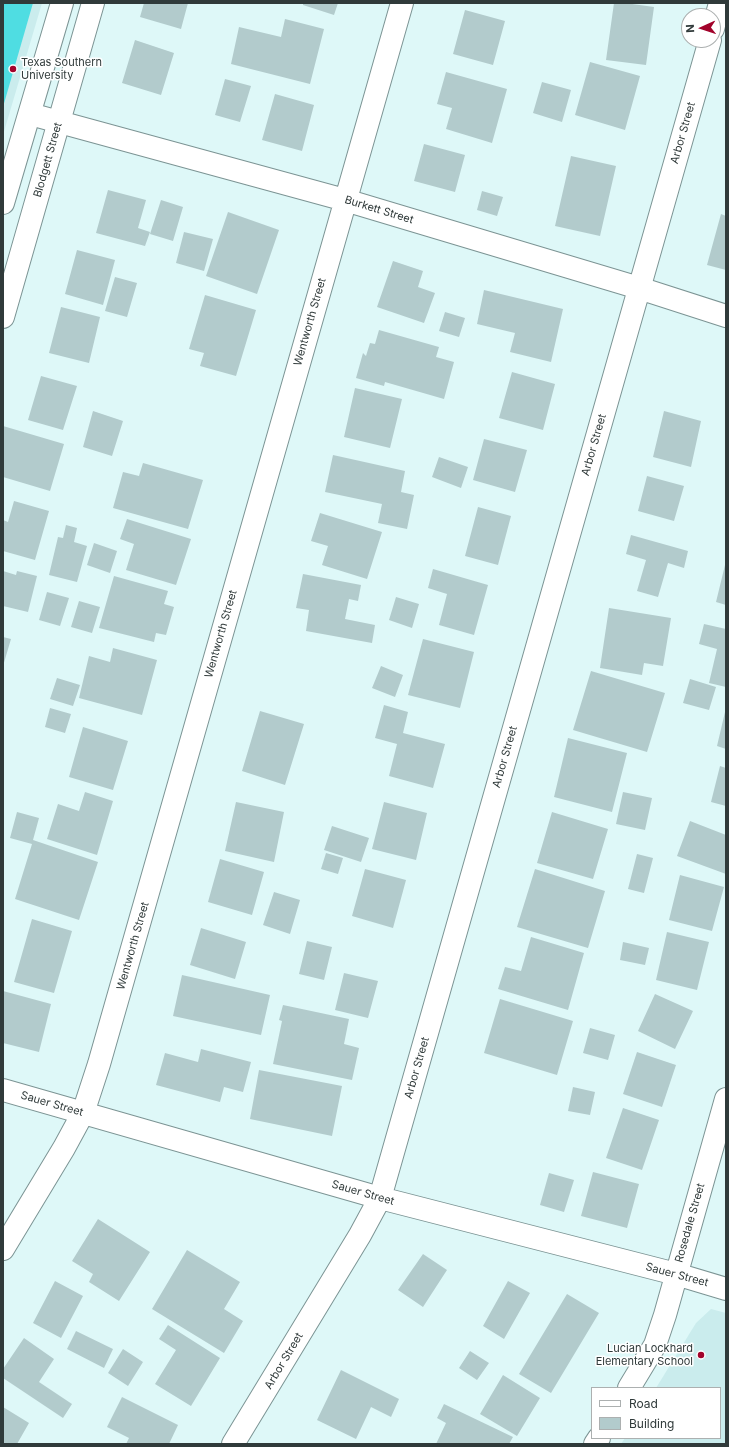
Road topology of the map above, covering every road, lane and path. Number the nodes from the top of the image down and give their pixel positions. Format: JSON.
{"nodes":[{"id":1,"x":62,"y":3,"type":"edge"},
{"id":2,"x":93,"y":3,"type":"edge"},
{"id":3,"x":402,"y":3,"type":"edge"},
{"id":4,"x":708,"y":48,"type":"edge"},
{"id":5,"x":30,"y":114,"type":"junction"},
{"id":6,"x":58,"y":123,"type":"junction"},
{"id":7,"x":345,"y":200,"type":"junction"},
{"id":8,"x":3,"y":203,"type":"edge"},
{"id":9,"x":10,"y":262,"type":"edge"},
{"id":10,"x":639,"y":288,"type":"junction"},
{"id":11,"x":726,"y":316,"type":"edge"},
{"id":12,"x":3,"y":317,"type":"edge"},
{"id":13,"x":3,"y":1090,"type":"edge"},
{"id":14,"x":726,"y":1099,"type":"edge"},
{"id":15,"x":83,"y":1113,"type":"junction"},
{"id":16,"x":380,"y":1198,"type":"junction"},
{"id":17,"x":3,"y":1249,"type":"edge"},
{"id":18,"x":676,"y":1274,"type":"junction"},
{"id":19,"x":726,"y":1289,"type":"edge"},
{"id":20,"x":630,"y":1387,"type":"edge"},
{"id":21,"x":233,"y":1444,"type":"edge"}],
"edges":[{"from":1,"to":5,"type":"street"},
{"from":2,"to":6,"type":"street","name":"Blodgett Street"},
{"from":3,"to":7,"type":"street","name":"Wentworth Street"},
{"from":4,"to":10,"type":"street","name":"Arbor Street"},
{"from":5,"to":6,"type":"street","name":"Burkett Street"},
{"from":5,"to":8,"type":"street"},
{"from":6,"to":7,"type":"street","name":"Burkett Street"},
{"from":6,"to":9,"type":"street","name":"Blodgett Street"},
{"from":7,"to":10,"type":"street","name":"Burkett Street"},
{"from":7,"to":15,"type":"street","name":"Wentworth Street"},
{"from":9,"to":12,"type":"street","name":"Blodgett Street"},
{"from":10,"to":11,"type":"street","name":"Burkett Street"},
{"from":10,"to":16,"type":"street","name":"Arbor Street"},
{"from":13,"to":15,"type":"street","name":"Sauer Street"},
{"from":14,"to":18,"type":"street","name":"Rosedale Street"},
{"from":15,"to":16,"type":"street","name":"Sauer Street"},
{"from":15,"to":17,"type":"street","name":"Wentworth Street"},
{"from":16,"to":18,"type":"street","name":"Sauer Street"},
{"from":16,"to":21,"type":"street","name":"Arbor Street"},
{"from":18,"to":19,"type":"street","name":"Sauer Street"},
{"from":18,"to":20,"type":"street","name":"Rosedale Street"}]}
